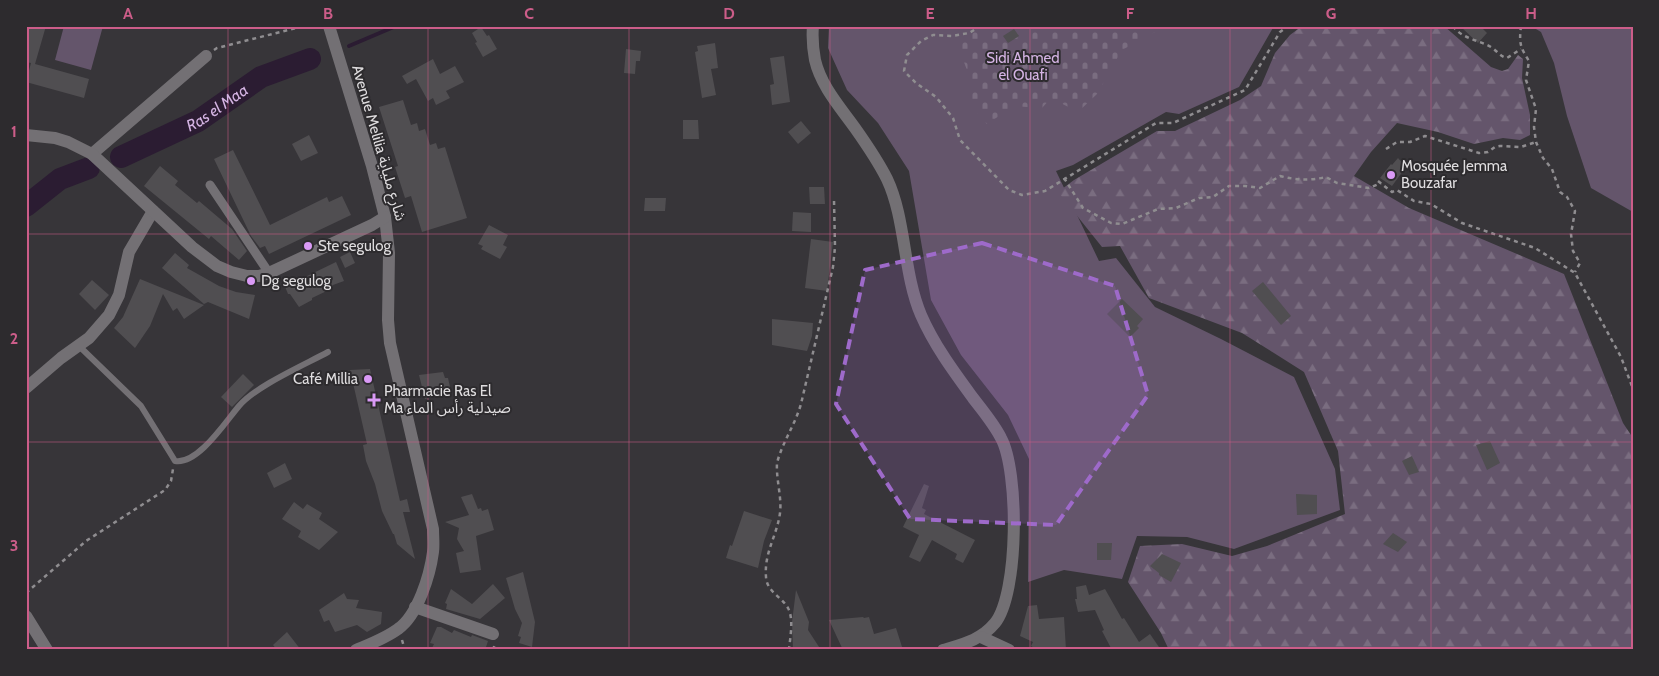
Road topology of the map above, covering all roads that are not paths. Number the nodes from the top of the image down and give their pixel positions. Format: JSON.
{"nodes":[{"id":1,"x":329,"y":26,"type":"edge"},
{"id":2,"x":813,"y":26,"type":"edge"},
{"id":3,"x":206,"y":56,"type":"road end"},
{"id":4,"x":26,"y":135,"type":"edge"},
{"id":5,"x":92,"y":154,"type":"junction"},
{"id":6,"x":210,"y":185,"type":"dead end"},
{"id":7,"x":153,"y":211,"type":"junction"},
{"id":8,"x":385,"y":217,"type":"junction"},
{"id":9,"x":270,"y":273,"type":"junction"},
{"id":10,"x":79,"y":346,"type":"junction"},
{"id":11,"x":328,"y":352,"type":"dead end"},
{"id":12,"x":26,"y":388,"type":"edge"},
{"id":13,"x":415,"y":607,"type":"junction"},
{"id":14,"x":26,"y":616,"type":"edge"},
{"id":15,"x":493,"y":634,"type":"dead end"},
{"id":16,"x":981,"y":637,"type":"junction"},
{"id":17,"x":47,"y":650,"type":"edge"},
{"id":18,"x":356,"y":650,"type":"edge"},
{"id":19,"x":943,"y":650,"type":"edge"},
{"id":20,"x":1009,"y":650,"type":"edge"}],
"edges":[{"from":1,"to":8,"type":"street","name":"Avenue Melilia شارع ملياية"},
{"from":2,"to":16,"type":"street"},
{"from":3,"to":5,"type":"street"},
{"from":4,"to":5,"type":"street"},
{"from":5,"to":7,"type":"street"},
{"from":6,"to":9,"type":"street"},
{"from":7,"to":9,"type":"street"},
{"from":7,"to":10,"type":"street"},
{"from":8,"to":9,"type":"street"},
{"from":8,"to":13,"type":"street","name":"Avenue Melilia شارع ملياية"},
{"from":10,"to":11,"type":"lane"},
{"from":10,"to":12,"type":"street"},
{"from":13,"to":15,"type":"street"},
{"from":13,"to":18,"type":"street","name":"Avenue Melilia شارع ملياية"},
{"from":14,"to":17,"type":"street"},
{"from":16,"to":19,"type":"street"},
{"from":16,"to":20,"type":"street"}]}
